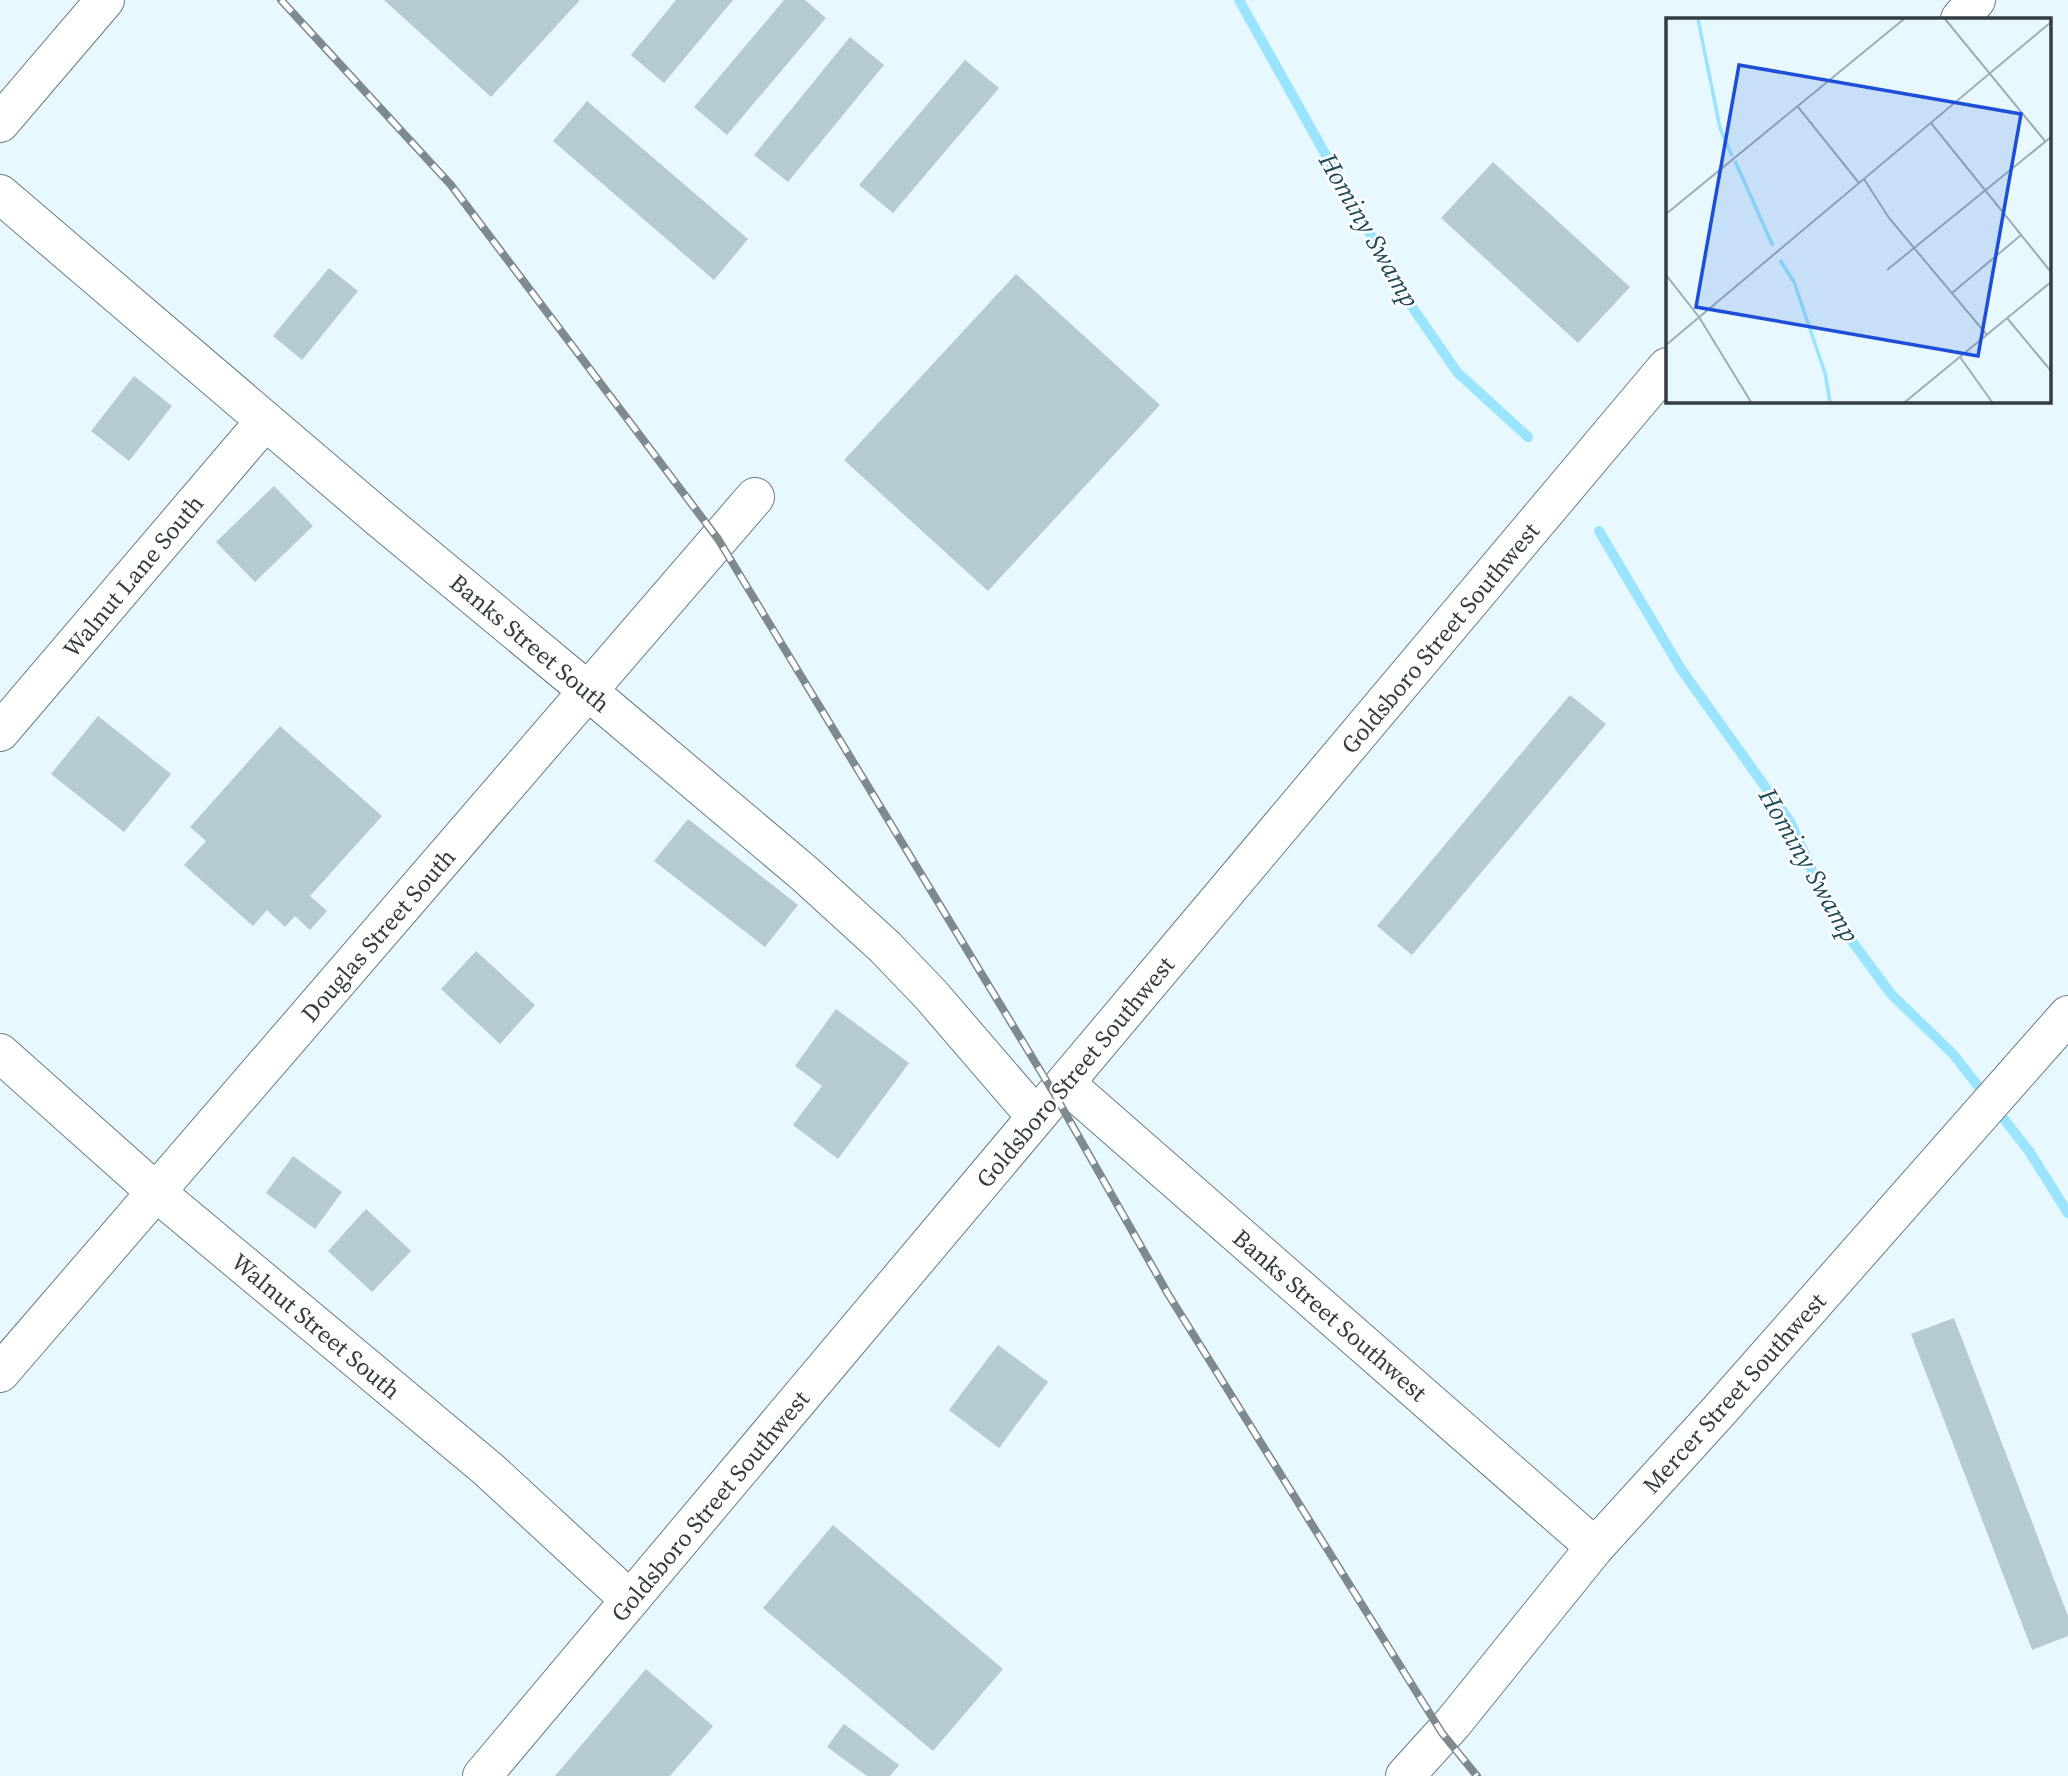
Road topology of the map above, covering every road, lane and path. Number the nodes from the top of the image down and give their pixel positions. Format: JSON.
{"nodes":[{"id":1,"x":105,"y":0,"type":"edge"},
{"id":2,"x":1976,"y":0,"type":"edge"},
{"id":3,"x":1961,"y":18,"type":"edge"},
{"id":4,"x":0,"y":123,"type":"edge"},
{"id":5,"x":0,"y":194,"type":"edge"},
{"id":6,"x":1666,"y":368,"type":"edge"},
{"id":7,"x":265,"y":421,"type":"junction"},
{"id":8,"x":755,"y":497,"type":"dead end"},
{"id":9,"x":588,"y":691,"type":"junction"},
{"id":10,"x":0,"y":732,"type":"edge"},
{"id":11,"x":2068,"y":1015,"type":"edge"},
{"id":12,"x":0,"y":1053,"type":"edge"},
{"id":13,"x":1065,"y":1083,"type":"junction"},
{"id":14,"x":1036,"y":1117,"type":"junction"},
{"id":15,"x":156,"y":1192,"type":"junction"},
{"id":16,"x":0,"y":1373,"type":"edge"},
{"id":17,"x":1595,"y":1547,"type":"junction"},
{"id":18,"x":630,"y":1600,"type":"junction"},
{"id":19,"x":482,"y":1776,"type":"edge"},
{"id":20,"x":1405,"y":1776,"type":"edge"}],
"edges":[{"from":1,"to":4,"type":"street"},
{"from":2,"to":3,"type":"street"},
{"from":5,"to":7,"type":"street","name":"Banks Street South"},
{"from":6,"to":13,"type":"street","name":"Goldsboro Street Southwest"},
{"from":7,"to":9,"type":"street","name":"Banks Street South"},
{"from":7,"to":10,"type":"street","name":"Walnut Lane South"},
{"from":8,"to":9,"type":"street","name":"Douglas Street South"},
{"from":9,"to":14,"type":"street","name":"Banks Street South"},
{"from":9,"to":15,"type":"street","name":"Douglas Street South"},
{"from":11,"to":17,"type":"street","name":"Mercer Street Southwest"},
{"from":12,"to":15,"type":"street","name":"Walnut Street South"},
{"from":13,"to":14,"type":"street","name":"Goldsboro Street Southwest"},
{"from":13,"to":17,"type":"street","name":"Banks Street Southwest"},
{"from":14,"to":18,"type":"street","name":"Goldsboro Street Southwest"},
{"from":15,"to":16,"type":"street","name":"Douglas Street South"},
{"from":15,"to":18,"type":"street","name":"Walnut Street South"},
{"from":17,"to":20,"type":"street","name":"Mercer Street Southwest"},
{"from":18,"to":19,"type":"street","name":"Goldsboro Street Southwest"}]}
